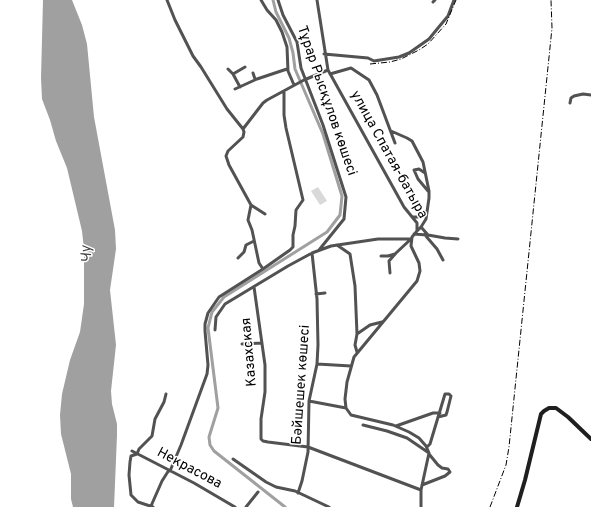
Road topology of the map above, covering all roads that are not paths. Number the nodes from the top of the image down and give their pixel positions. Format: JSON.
{"nodes":[{"id":1,"x":167,"y":0,"type":"edge"},
{"id":2,"x":261,"y":0,"type":"edge"},
{"id":3,"x":278,"y":0,"type":"edge"},
{"id":4,"x":317,"y":0,"type":"edge"},
{"id":5,"x":454,"y":0,"type":"edge"},
{"id":6,"x":324,"y":54,"type":"junction"},
{"id":7,"x":245,"y":67,"type":"dead end"},
{"id":8,"x":228,"y":69,"type":"dead end"},
{"id":9,"x":287,"y":69,"type":"junction"},
{"id":10,"x":328,"y":70,"type":"junction"},
{"id":11,"x":253,"y":73,"type":"dead end"},
{"id":12,"x":233,"y":74,"type":"junction"},
{"id":13,"x":330,"y":74,"type":"junction"},
{"id":14,"x":255,"y":79,"type":"junction"},
{"id":15,"x":304,"y":80,"type":"junction"},
{"id":16,"x":295,"y":84,"type":"junction"},
{"id":17,"x":240,"y":87,"type":"junction"},
{"id":18,"x":235,"y":89,"type":"dead end"},
{"id":19,"x":284,"y":91,"type":"junction"},
{"id":20,"x":591,"y":95,"type":"edge"},
{"id":21,"x":570,"y":103,"type":"dead end"},
{"id":22,"x":243,"y":129,"type":"junction"},
{"id":23,"x":391,"y":131,"type":"junction"},
{"id":24,"x":395,"y":143,"type":"dead end"},
{"id":25,"x":425,"y":173,"type":"junction"},
{"id":26,"x":429,"y":193,"type":"junction"},
{"id":27,"x":251,"y":205,"type":"junction"},
{"id":28,"x":427,"y":210,"type":"junction"},
{"id":29,"x":265,"y":214,"type":"dead end"},
{"id":30,"x":412,"y":216,"type":"junction"},
{"id":31,"x":421,"y":227,"type":"junction"},
{"id":32,"x":414,"y":235,"type":"junction"},
{"id":33,"x":427,"y":235,"type":"junction"},
{"id":34,"x":458,"y":239,"type":"dead end"},
{"id":35,"x":254,"y":240,"type":"junction"},
{"id":36,"x":338,"y":245,"type":"junction"},
{"id":37,"x":319,"y":250,"type":"junction"},
{"id":38,"x":312,"y":253,"type":"junction"},
{"id":39,"x":395,"y":254,"type":"junction"},
{"id":40,"x":381,"y":256,"type":"dead end"},
{"id":41,"x":238,"y":258,"type":"dead end"},
{"id":42,"x":443,"y":260,"type":"dead end"},
{"id":43,"x":263,"y":269,"type":"junction"},
{"id":44,"x":390,"y":273,"type":"dead end"},
{"id":45,"x":254,"y":287,"type":"junction"},
{"id":46,"x":325,"y":293,"type":"dead end"},
{"id":47,"x":316,"y":294,"type":"junction"},
{"id":48,"x":382,"y":322,"type":"junction"},
{"id":49,"x":214,"y":330,"type":"dead end"},
{"id":50,"x":357,"y":334,"type":"junction"},
{"id":51,"x":262,"y":343,"type":"junction"},
{"id":52,"x":242,"y":344,"type":"dead end"},
{"id":53,"x":357,"y":352,"type":"junction"},
{"id":54,"x":316,"y":364,"type":"junction"},
{"id":55,"x":351,"y":366,"type":"junction"},
{"id":56,"x":166,"y":394,"type":"dead end"},
{"id":57,"x":309,"y":401,"type":"junction"},
{"id":58,"x":346,"y":408,"type":"junction"},
{"id":59,"x":440,"y":413,"type":"junction"},
{"id":60,"x":438,"y":417,"type":"junction"},
{"id":61,"x":363,"y":425,"type":"dead end"},
{"id":62,"x":396,"y":426,"type":"junction"},
{"id":63,"x":591,"y":439,"type":"edge"},
{"id":64,"x":422,"y":441,"type":"junction"},
{"id":65,"x":417,"y":443,"type":"junction"},
{"id":66,"x":308,"y":447,"type":"junction"},
{"id":67,"x":427,"y":447,"type":"junction"},
{"id":68,"x":132,"y":451,"type":"dead end"},
{"id":69,"x":137,"y":454,"type":"junction"},
{"id":70,"x":429,"y":454,"type":"junction"},
{"id":71,"x":233,"y":458,"type":"dead end"},
{"id":72,"x":170,"y":470,"type":"junction"},
{"id":73,"x":422,"y":485,"type":"junction"},
{"id":74,"x":421,"y":490,"type":"junction"},
{"id":75,"x":258,"y":492,"type":"dead end"},
{"id":76,"x":298,"y":493,"type":"junction"},
{"id":77,"x":139,"y":504,"type":"edge"},
{"id":78,"x":152,"y":506,"type":"edge"},
{"id":79,"x":236,"y":507,"type":"edge"},
{"id":80,"x":246,"y":507,"type":"edge"},
{"id":81,"x":329,"y":507,"type":"edge"},
{"id":82,"x":421,"y":507,"type":"edge"},
{"id":83,"x":517,"y":507,"type":"edge"}],
"edges":[{"from":1,"to":22,"type":"street"},
{"from":2,"to":9,"type":"street"},
{"from":3,"to":15,"type":"street","name":"Тұрар Рысқұлов көшесі"},
{"from":4,"to":6,"type":"street","name":"улица Спатая-батыра"},
{"from":5,"to":6,"type":"street"},
{"from":6,"to":10,"type":"street","name":"улица Спатая-батыра"},
{"from":7,"to":12,"type":"street"},
{"from":8,"to":12,"type":"street"},
{"from":9,"to":14,"type":"street"},
{"from":9,"to":16,"type":"street"},
{"from":10,"to":13,"type":"street","name":"улица Спатая-батыра"},
{"from":10,"to":15,"type":"street"},
{"from":11,"to":14,"type":"street"},
{"from":12,"to":17,"type":"street"},
{"from":13,"to":23,"type":"street"},
{"from":13,"to":30,"type":"street","name":"улица Спатая-батыра"},
{"from":14,"to":17,"type":"street"},
{"from":15,"to":16,"type":"street"},
{"from":15,"to":37,"type":"street","name":"Тұрар Рысқұлов көшесі"},
{"from":16,"to":19,"type":"street"},
{"from":17,"to":18,"type":"street"},
{"from":19,"to":22,"type":"street"},
{"from":19,"to":43,"type":"street"},
{"from":20,"to":21,"type":"street"},
{"from":22,"to":27,"type":"street"},
{"from":23,"to":24,"type":"street"},
{"from":23,"to":25,"type":"street"},
{"from":25,"to":26,"type":"street"},
{"from":25,"to":26,"type":"street"},
{"from":26,"to":28,"type":"street"},
{"from":27,"to":29,"type":"street"},
{"from":27,"to":35,"type":"street"},
{"from":28,"to":30,"type":"street"},
{"from":28,"to":31,"type":"street"},
{"from":30,"to":32,"type":"street","name":"улица Спатая-батыра"},
{"from":31,"to":32,"type":"street"},
{"from":31,"to":33,"type":"street"},
{"from":32,"to":33,"type":"street"},
{"from":32,"to":36,"type":"street"},
{"from":32,"to":39,"type":"street"},
{"from":32,"to":48,"type":"street","name":"улица Спатая-батыра"},
{"from":33,"to":34,"type":"street"},
{"from":33,"to":42,"type":"street"},
{"from":35,"to":41,"type":"street"},
{"from":35,"to":43,"type":"street"},
{"from":36,"to":37,"type":"street"},
{"from":36,"to":50,"type":"street"},
{"from":37,"to":38,"type":"street"},
{"from":38,"to":45,"type":"street"},
{"from":38,"to":47,"type":"street","name":"Бәйшешек көшесі"},
{"from":39,"to":40,"type":"street"},
{"from":39,"to":44,"type":"street"},
{"from":43,"to":72,"type":"street"},
{"from":45,"to":49,"type":"street"},
{"from":45,"to":51,"type":"street","name":"Казахская"},
{"from":46,"to":47,"type":"street"},
{"from":47,"to":54,"type":"street","name":"Бәйшешек көшесі"},
{"from":48,"to":50,"type":"street"},
{"from":48,"to":53,"type":"street","name":"улица Спатая-батыра"},
{"from":50,"to":53,"type":"street"},
{"from":51,"to":52,"type":"street"},
{"from":51,"to":66,"type":"street","name":"Казахская"},
{"from":53,"to":55,"type":"street","name":"улица Спатая-батыра"},
{"from":54,"to":55,"type":"street"},
{"from":54,"to":57,"type":"street","name":"Бәйшешек көшесі"},
{"from":55,"to":58,"type":"street","name":"улица Спатая-батыра"},
{"from":56,"to":69,"type":"street"},
{"from":57,"to":58,"type":"street"},
{"from":57,"to":66,"type":"street","name":"Бәйшешек көшесі"},
{"from":58,"to":62,"type":"street"},
{"from":59,"to":60,"type":"street"},
{"from":59,"to":60,"type":"street"},
{"from":59,"to":62,"type":"street"},
{"from":60,"to":67,"type":"street"},
{"from":61,"to":65,"type":"street"},
{"from":62,"to":64,"type":"street"},
{"from":63,"to":83,"type":"street"},
{"from":64,"to":65,"type":"street"},
{"from":64,"to":67,"type":"street"},
{"from":65,"to":70,"type":"street"},
{"from":66,"to":74,"type":"street"},
{"from":66,"to":76,"type":"street","name":"Бәйшешек көшесі"},
{"from":67,"to":70,"type":"street"},
{"from":68,"to":69,"type":"street","name":"Некрасова"},
{"from":69,"to":72,"type":"street","name":"Некрасова"},
{"from":69,"to":77,"type":"street"},
{"from":70,"to":73,"type":"street"},
{"from":70,"to":73,"type":"street"},
{"from":71,"to":76,"type":"street"},
{"from":72,"to":78,"type":"street"},
{"from":72,"to":79,"type":"street","name":"Некрасова"},
{"from":73,"to":74,"type":"street"},
{"from":74,"to":82,"type":"street"},
{"from":75,"to":80,"type":"street"},
{"from":76,"to":81,"type":"street"},
{"from":77,"to":78,"type":"street"}]}
